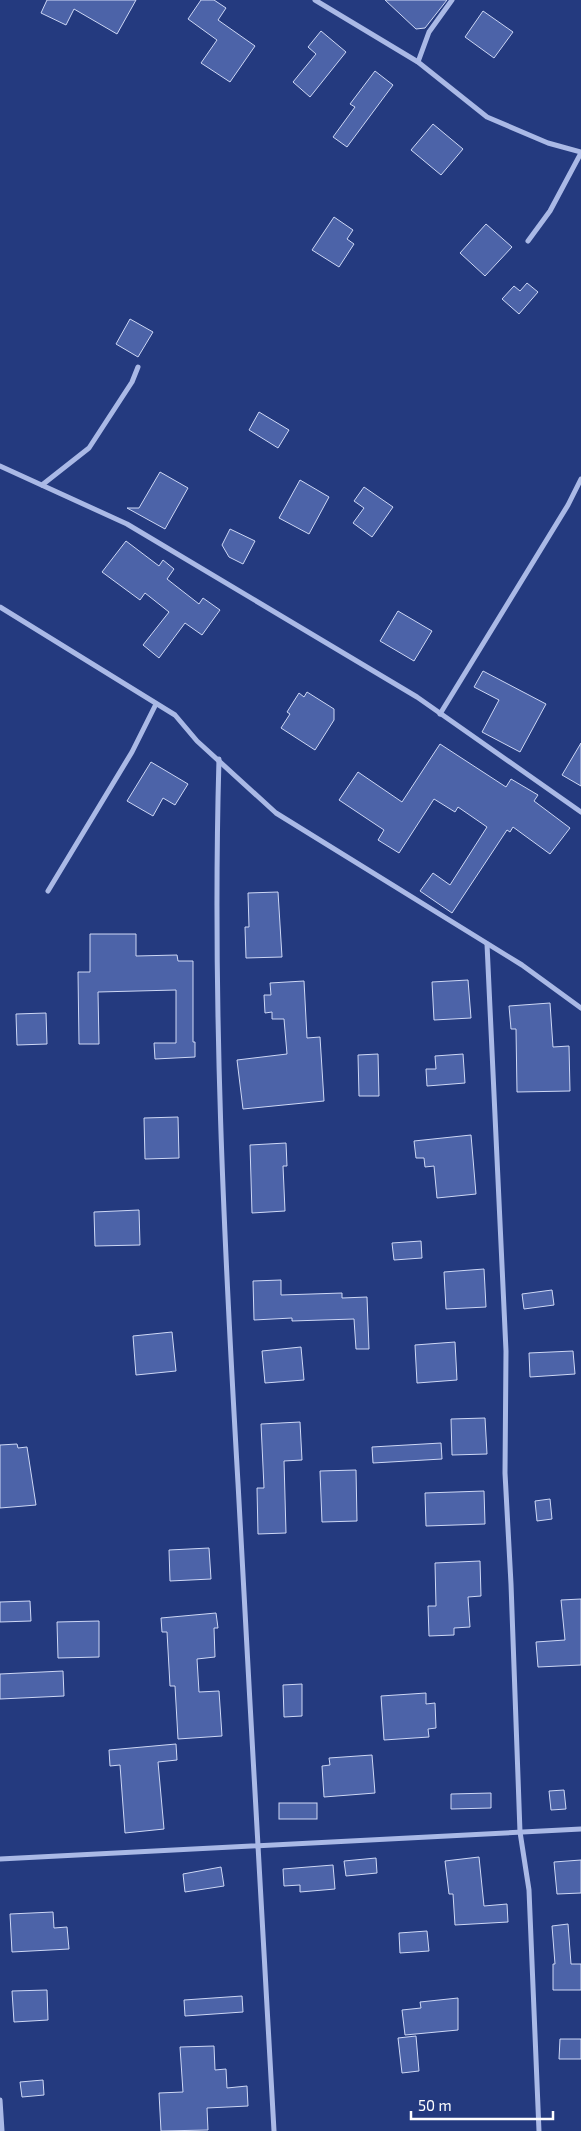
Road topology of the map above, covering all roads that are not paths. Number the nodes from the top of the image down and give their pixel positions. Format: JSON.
{"nodes":[{"id":1,"x":315,"y":0,"type":"edge"},
{"id":2,"x":452,"y":0,"type":"edge"},
{"id":3,"x":418,"y":62,"type":"junction"},
{"id":4,"x":581,"y":152,"type":"edge"},
{"id":5,"x":528,"y":241,"type":"dead end"},
{"id":6,"x":138,"y":367,"type":"dead end"},
{"id":7,"x":0,"y":466,"type":"edge"},
{"id":8,"x":581,"y":479,"type":"edge"},
{"id":9,"x":42,"y":485,"type":"junction"},
{"id":10,"x":0,"y":607,"type":"edge"},
{"id":11,"x":156,"y":704,"type":"junction"},
{"id":12,"x":440,"y":714,"type":"junction"},
{"id":13,"x":219,"y":759,"type":"junction"},
{"id":14,"x":581,"y":812,"type":"edge"},
{"id":15,"x":48,"y":891,"type":"dead end"},
{"id":16,"x":487,"y":944,"type":"junction"},
{"id":17,"x":581,"y":1008,"type":"edge"},
{"id":18,"x":581,"y":1829,"type":"edge"},
{"id":19,"x":520,"y":1832,"type":"junction"},
{"id":20,"x":258,"y":1845,"type":"junction"},
{"id":21,"x":0,"y":1859,"type":"edge"},
{"id":22,"x":0,"y":2100,"type":"edge"},
{"id":23,"x":2,"y":2131,"type":"edge"},
{"id":24,"x":274,"y":2131,"type":"edge"},
{"id":25,"x":538,"y":2131,"type":"edge"}],
"edges":[{"from":1,"to":3,"type":"street"},
{"from":2,"to":3,"type":"street"},
{"from":3,"to":4,"type":"street"},
{"from":4,"to":5,"type":"street"},
{"from":6,"to":9,"type":"street"},
{"from":7,"to":9,"type":"street"},
{"from":8,"to":12,"type":"street"},
{"from":9,"to":12,"type":"street"},
{"from":10,"to":11,"type":"street"},
{"from":11,"to":13,"type":"street"},
{"from":11,"to":15,"type":"street"},
{"from":12,"to":14,"type":"street"},
{"from":13,"to":16,"type":"street"},
{"from":13,"to":20,"type":"street"},
{"from":16,"to":17,"type":"street"},
{"from":16,"to":19,"type":"street"},
{"from":18,"to":19,"type":"street"},
{"from":19,"to":20,"type":"street"},
{"from":19,"to":25,"type":"street"},
{"from":20,"to":21,"type":"street"},
{"from":20,"to":24,"type":"street"},
{"from":22,"to":23,"type":"street"}]}
